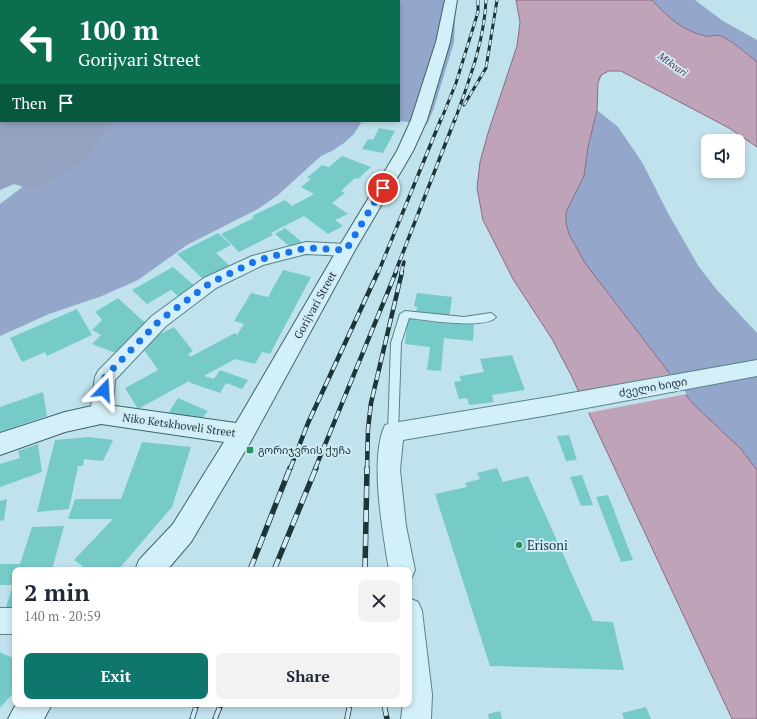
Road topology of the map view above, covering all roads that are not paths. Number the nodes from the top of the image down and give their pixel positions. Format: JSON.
{"nodes":[{"id":1,"x":451,"y":0,"type":"edge"},
{"id":2,"x":346,"y":250,"type":"junction"},
{"id":3,"x":491,"y":318,"type":"dead end"},
{"id":4,"x":757,"y":368,"type":"edge"},
{"id":5,"x":101,"y":414,"type":"junction"},
{"id":6,"x":393,"y":432,"type":"junction"},
{"id":7,"x":242,"y":434,"type":"junction"},
{"id":8,"x":0,"y":444,"type":"edge"},
{"id":9,"x":152,"y":567,"type":"edge"},
{"id":10,"x":401,"y":567,"type":"edge"},
{"id":11,"x":0,"y":621,"type":"edge"},
{"id":12,"x":12,"y":621,"type":"edge"},
{"id":13,"x":412,"y":639,"type":"edge"},
{"id":14,"x":34,"y":707,"type":"edge"},
{"id":15,"x":24,"y":719,"type":"edge"},
{"id":16,"x":416,"y":719,"type":"edge"}],
"edges":[{"from":1,"to":2,"type":"main road","name":"Gorijvari Street"},
{"from":2,"to":5,"type":"street"},
{"from":2,"to":7,"type":"main road","name":"Gorijvari Street"},
{"from":3,"to":6,"type":"lane"},
{"from":4,"to":6,"type":"street","name":"ძველი ხიდი"},
{"from":5,"to":7,"type":"main road","name":"Niko Ketskhoveli Street"},
{"from":5,"to":8,"type":"main road","name":"Niko Ketskhoveli Street"},
{"from":6,"to":10,"type":"street"},
{"from":7,"to":9,"type":"main road","name":"Gorijvari Street"},
{"from":11,"to":12,"type":"street"},
{"from":13,"to":16,"type":"street"},
{"from":14,"to":15,"type":"main road"}]}
